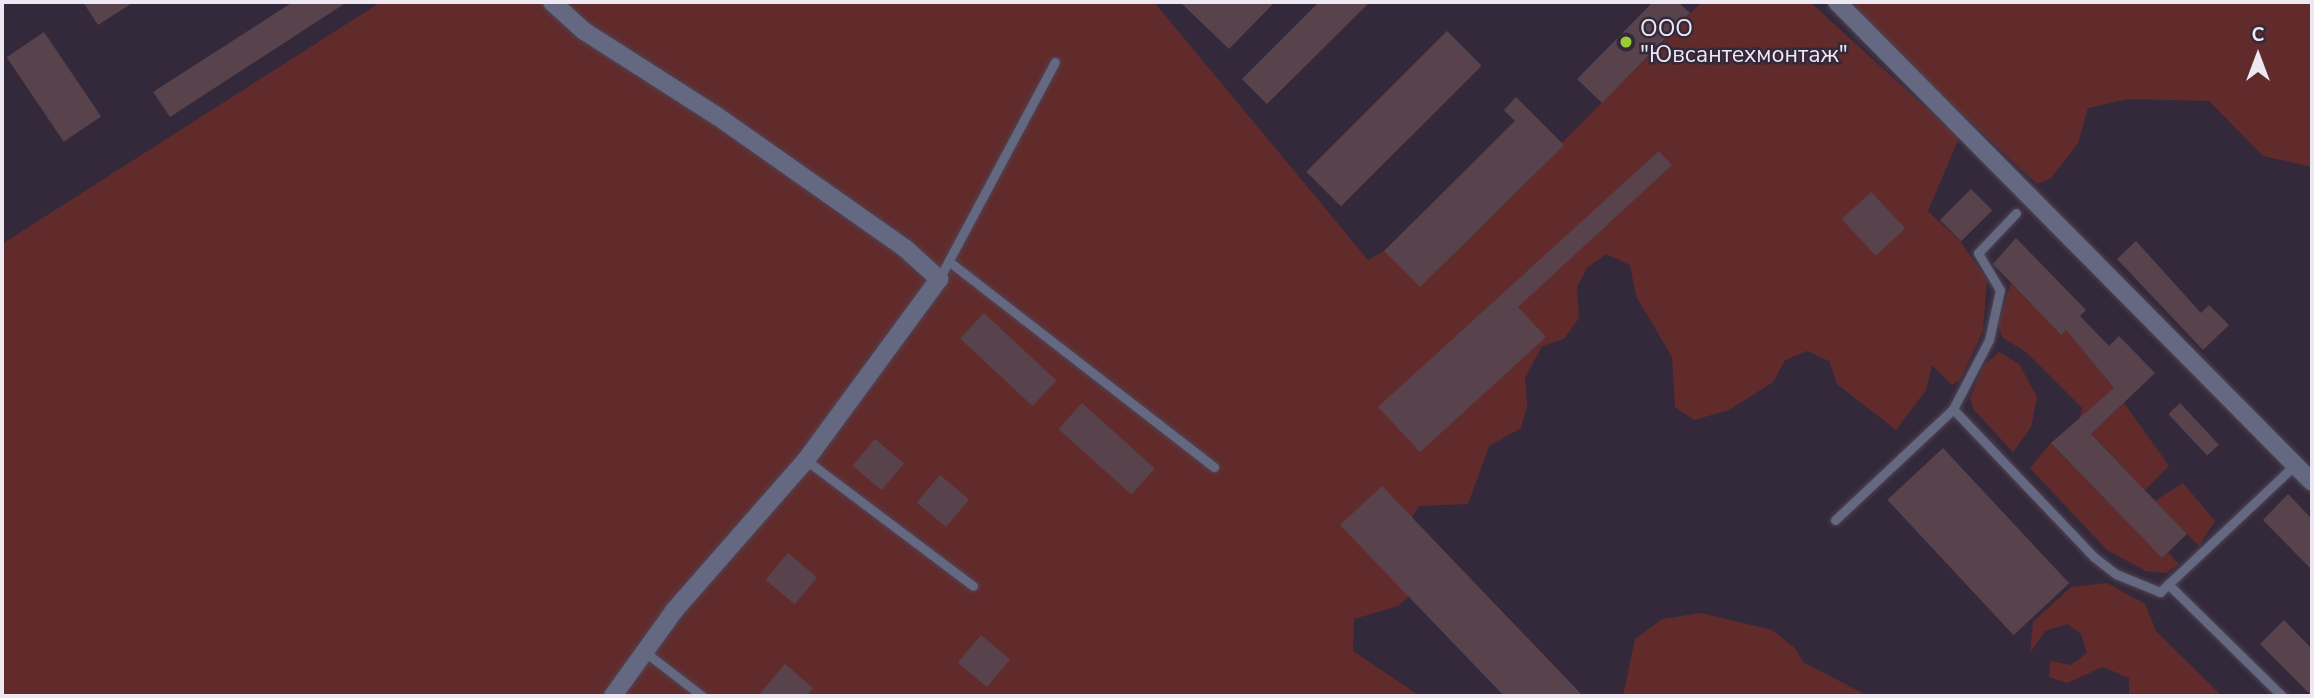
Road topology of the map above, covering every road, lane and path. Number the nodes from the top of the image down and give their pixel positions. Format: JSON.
{"nodes":[{"id":1,"x":552,"y":2,"type":"edge"},
{"id":2,"x":1837,"y":2,"type":"edge"},
{"id":3,"x":1055,"y":62,"type":"dead end"},
{"id":4,"x":2016,"y":214,"type":"dead end"},
{"id":5,"x":951,"y":263,"type":"junction"},
{"id":6,"x":939,"y":279,"type":"junction"},
{"id":7,"x":1953,"y":409,"type":"junction"},
{"id":8,"x":806,"y":460,"type":"junction"},
{"id":9,"x":2295,"y":465,"type":"junction"},
{"id":10,"x":1214,"y":467,"type":"dead end"},
{"id":11,"x":2312,"y":482,"type":"edge"},
{"id":12,"x":1835,"y":520,"type":"dead end"},
{"id":13,"x":2168,"y":584,"type":"junction"},
{"id":14,"x":974,"y":586,"type":"dead end"},
{"id":15,"x":645,"y":652,"type":"junction"},
{"id":16,"x":613,"y":696,"type":"edge"},
{"id":17,"x":702,"y":696,"type":"edge"},
{"id":18,"x":2282,"y":696,"type":"edge"}],
"edges":[{"from":1,"to":6,"type":"street"},
{"from":2,"to":9,"type":"street"},
{"from":3,"to":5,"type":"lane"},
{"from":4,"to":7,"type":"lane"},
{"from":5,"to":6,"type":"lane"},
{"from":5,"to":10,"type":"lane"},
{"from":6,"to":8,"type":"street"},
{"from":7,"to":12,"type":"lane"},
{"from":7,"to":13,"type":"lane"},
{"from":8,"to":14,"type":"lane"},
{"from":8,"to":15,"type":"street"},
{"from":9,"to":11,"type":"street"},
{"from":9,"to":13,"type":"lane"},
{"from":13,"to":18,"type":"lane"},
{"from":15,"to":16,"type":"street"},
{"from":15,"to":17,"type":"lane"}]}
